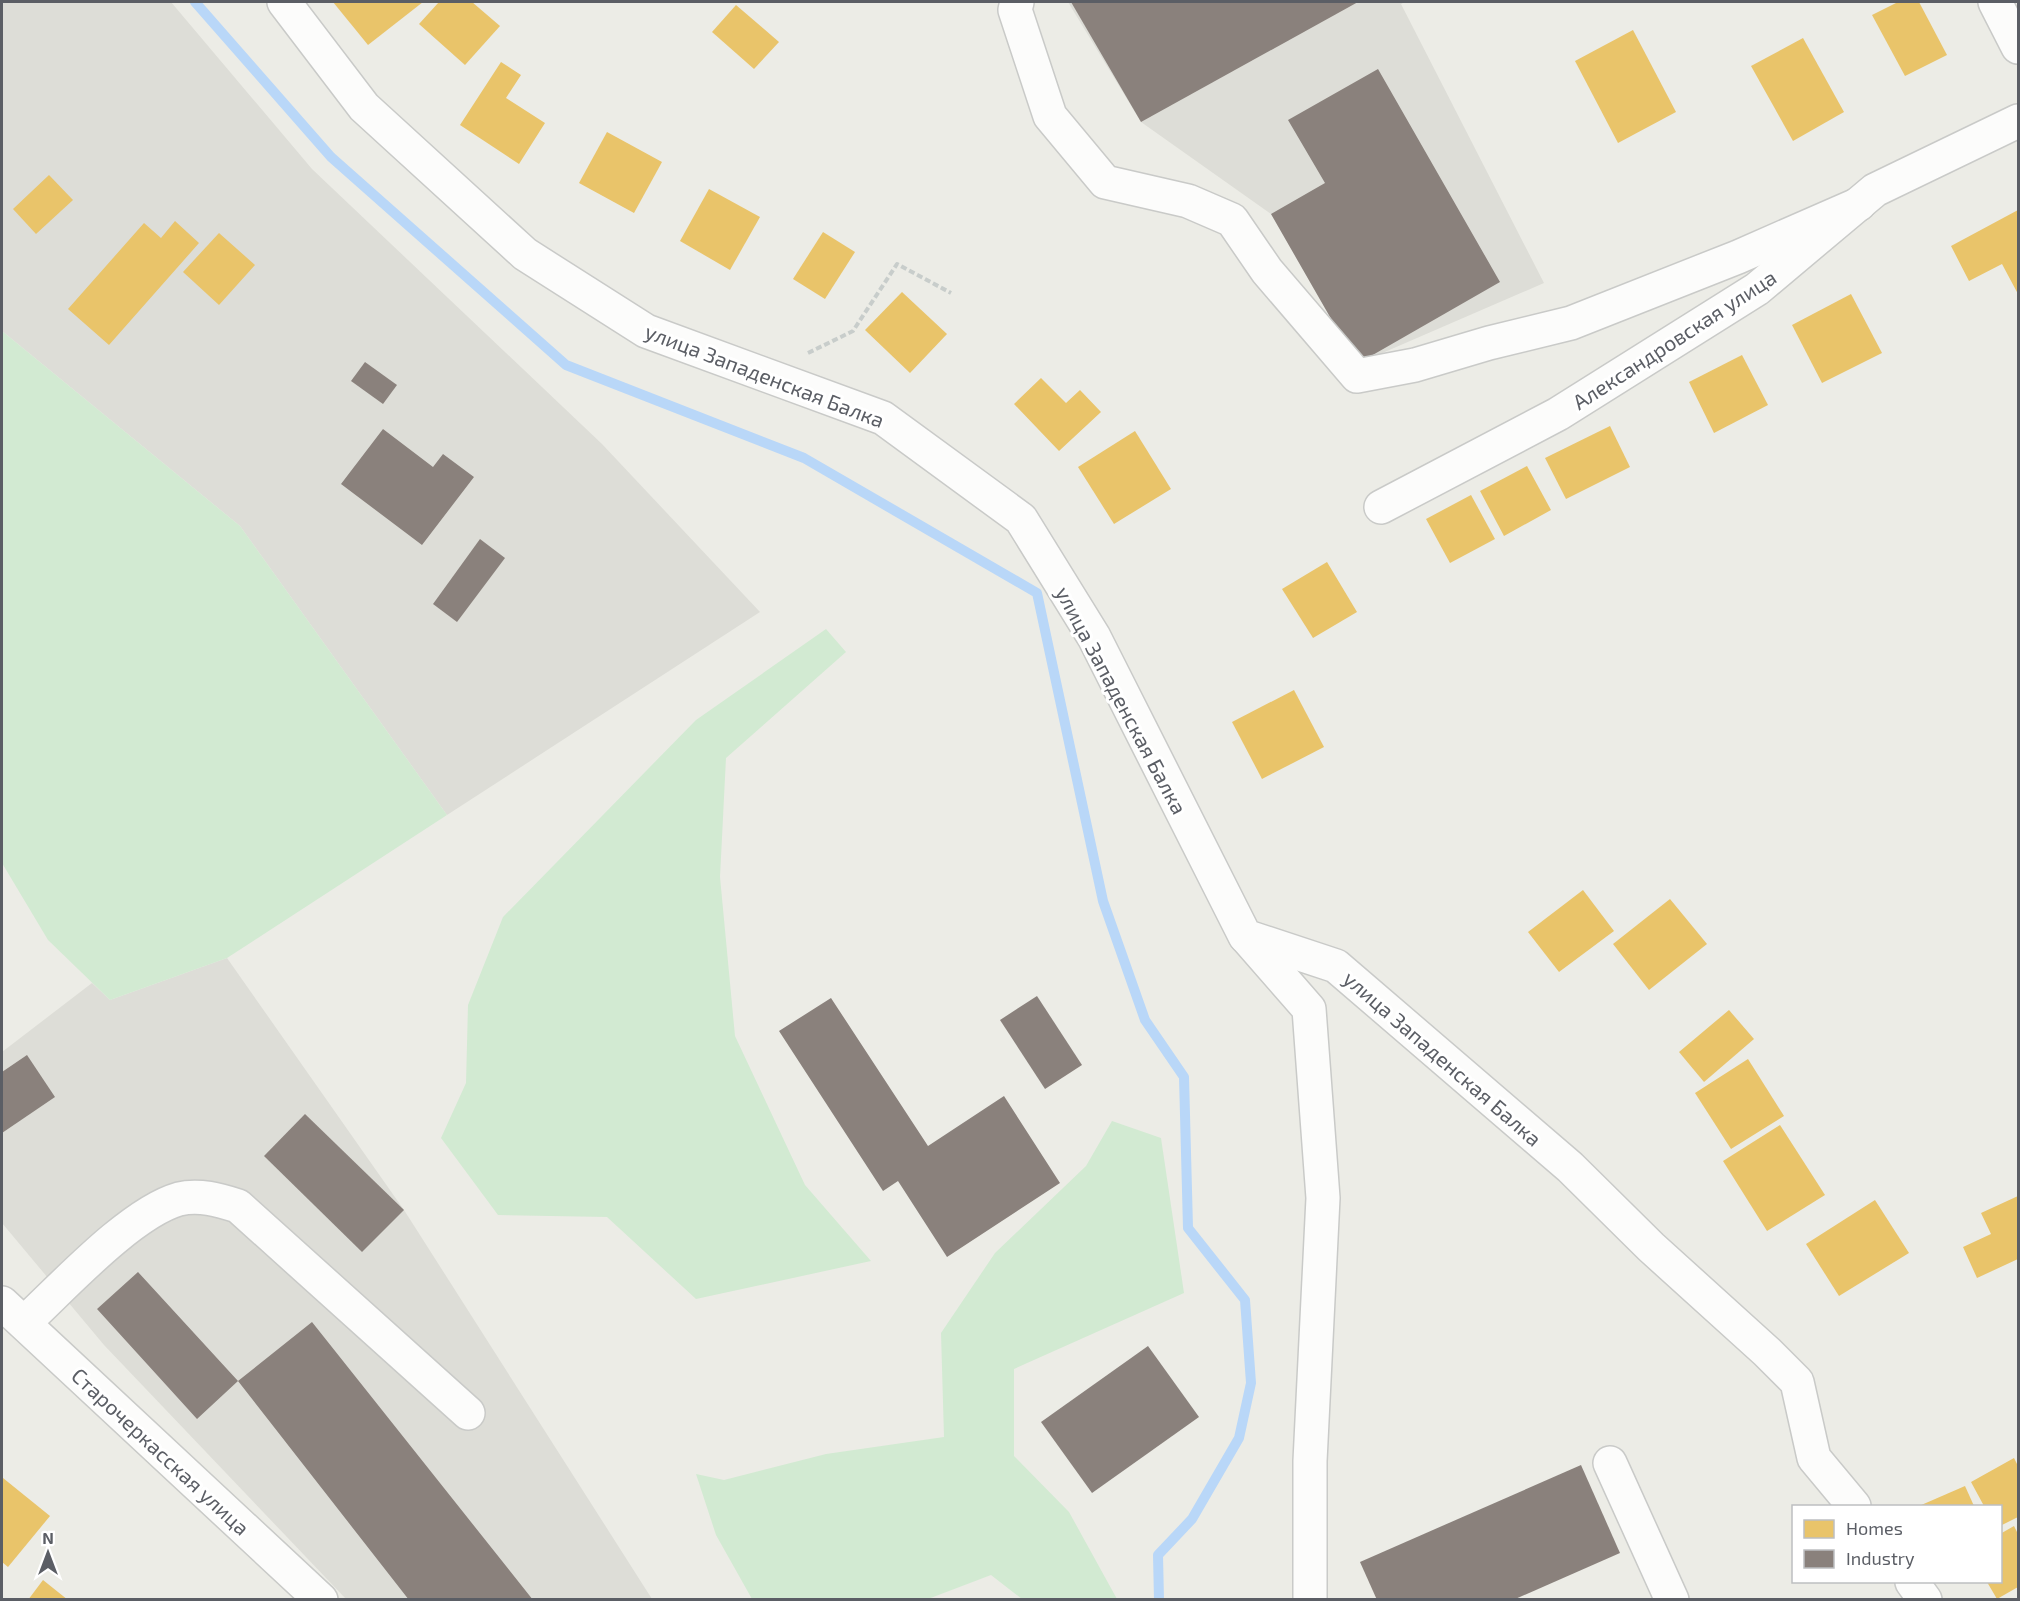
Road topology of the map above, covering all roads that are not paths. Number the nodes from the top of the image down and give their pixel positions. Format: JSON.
{"nodes":[{"id":1,"x":284,"y":2,"type":"edge"},
{"id":2,"x":1995,"y":2,"type":"edge"},
{"id":3,"x":1016,"y":6,"type":"edge"},
{"id":4,"x":2019,"y":47,"type":"edge"},
{"id":5,"x":2019,"y":121,"type":"edge"},
{"id":6,"x":1859,"y":204,"type":"junction"},
{"id":7,"x":1381,"y":507,"type":"dead end"},
{"id":8,"x":1245,"y":936,"type":"junction"},
{"id":9,"x":13,"y":1313,"type":"edge"},
{"id":10,"x":468,"y":1413,"type":"dead end"},
{"id":11,"x":1610,"y":1463,"type":"dead end"},
{"id":12,"x":1853,"y":1505,"type":"edge"},
{"id":13,"x":1913,"y":1583,"type":"edge"},
{"id":14,"x":321,"y":1599,"type":"edge"},
{"id":15,"x":1310,"y":1599,"type":"edge"},
{"id":16,"x":1672,"y":1599,"type":"edge"},
{"id":17,"x":1925,"y":1599,"type":"edge"}],
"edges":[{"from":1,"to":8,"type":"street","name":"улица Западенская Балка"},
{"from":2,"to":4,"type":"street"},
{"from":3,"to":6,"type":"street"},
{"from":5,"to":6,"type":"street","name":"Александровская улица"},
{"from":6,"to":7,"type":"street","name":"Александровская улица"},
{"from":8,"to":12,"type":"street","name":"улица Западенская Балка"},
{"from":8,"to":15,"type":"street"},
{"from":9,"to":10,"type":"street"},
{"from":9,"to":14,"type":"street","name":"Старочеркасская улица"},
{"from":11,"to":16,"type":"street"},
{"from":13,"to":17,"type":"street"}]}
